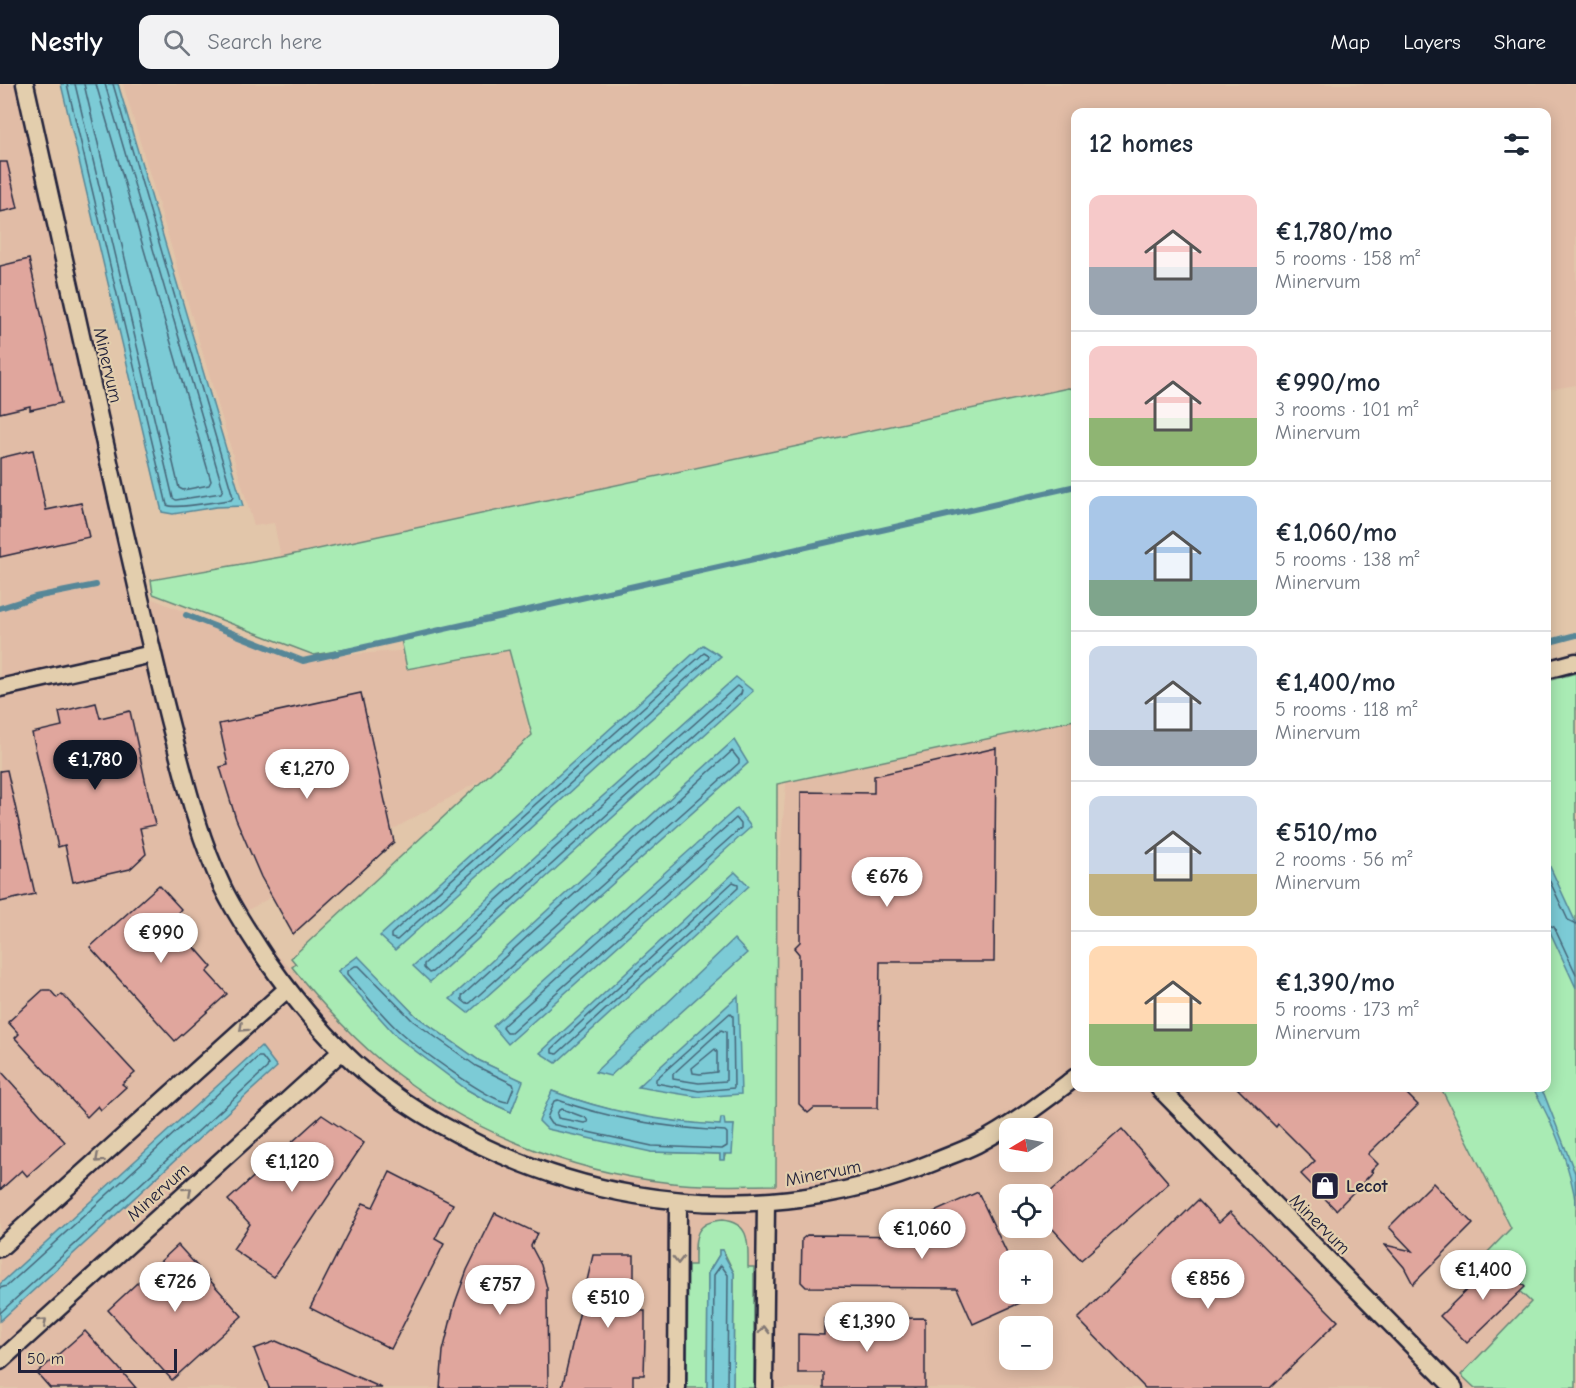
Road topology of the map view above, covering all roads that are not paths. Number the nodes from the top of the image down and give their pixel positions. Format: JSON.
{"nodes":[{"id":1,"x":25,"y":84,"type":"edge"},
{"id":2,"x":152,"y":654,"type":"junction"},
{"id":3,"x":1576,"y":662,"type":"edge"},
{"id":4,"x":1551,"y":669,"type":"edge"},
{"id":5,"x":0,"y":688,"type":"edge"},
{"id":6,"x":287,"y":989,"type":"junction"},
{"id":7,"x":342,"y":1051,"type":"junction"},
{"id":8,"x":1071,"y":1081,"type":"edge"},
{"id":9,"x":1163,"y":1092,"type":"edge"},
{"id":10,"x":678,"y":1202,"type":"junction"},
{"id":11,"x":766,"y":1202,"type":"junction"},
{"id":12,"x":0,"y":1248,"type":"edge"},
{"id":13,"x":0,"y":1361,"type":"edge"},
{"id":14,"x":677,"y":1388,"type":"edge"},
{"id":15,"x":764,"y":1388,"type":"edge"},
{"id":16,"x":1454,"y":1388,"type":"edge"}],
"edges":[{"from":1,"to":2,"type":"street","name":"Minervum"},
{"from":2,"to":5,"type":"street"},
{"from":2,"to":6,"type":"street","name":"Minervum"},
{"from":3,"to":4,"type":"street"},
{"from":6,"to":7,"type":"street","name":"Minervum"},
{"from":6,"to":12,"type":"street","one_way":true},
{"from":7,"to":10,"type":"street","name":"Minervum"},
{"from":13,"to":7,"type":"street","name":"Minervum","one_way":true},
{"from":8,"to":11,"type":"street","name":"Minervum"},
{"from":9,"to":16,"type":"street","name":"Minervum"},
{"from":10,"to":11,"type":"street","name":"Minervum"},
{"from":10,"to":14,"type":"street","one_way":true},
{"from":15,"to":11,"type":"street","name":"Minervum","one_way":true}]}
